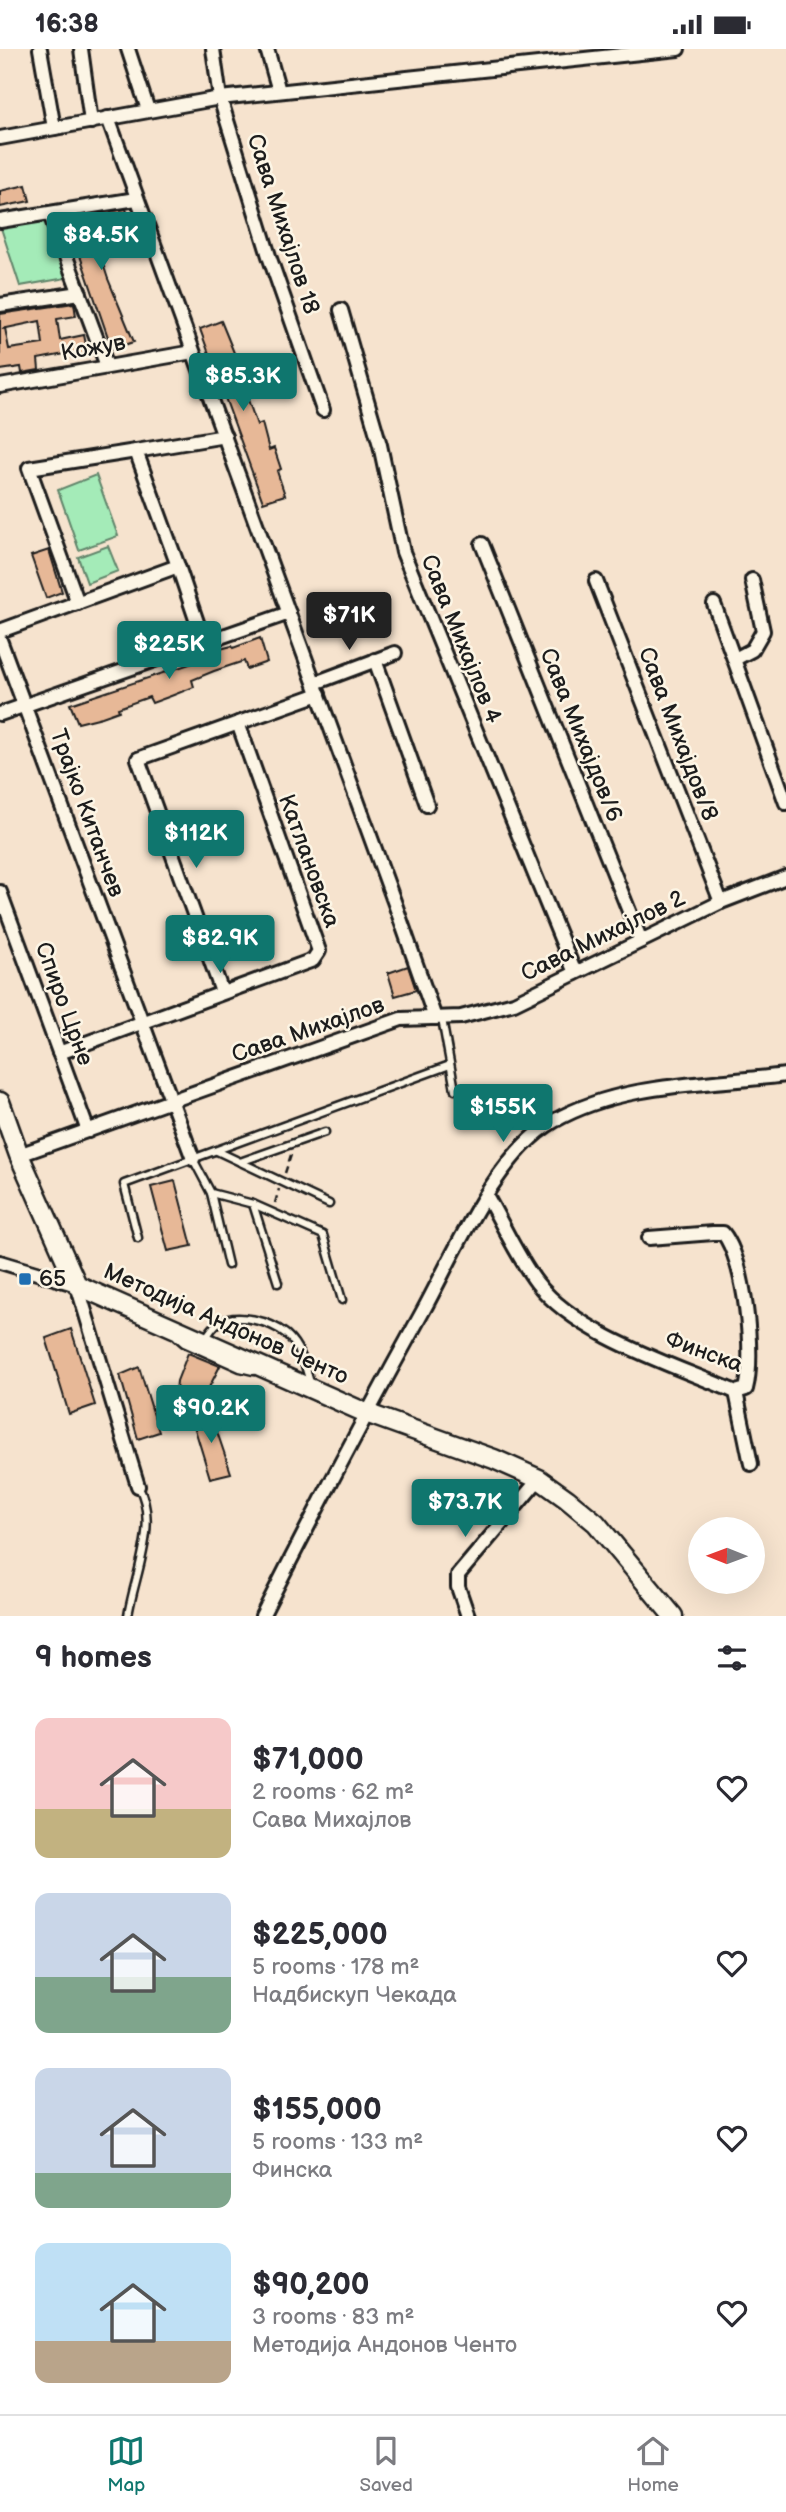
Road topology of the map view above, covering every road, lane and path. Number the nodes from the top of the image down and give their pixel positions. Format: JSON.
{"nodes":[{"id":1,"x":40,"y":49,"type":"edge"},
{"id":2,"x":82,"y":49,"type":"edge"},
{"id":3,"x":128,"y":49,"type":"edge"},
{"id":4,"x":213,"y":49,"type":"edge"},
{"id":5,"x":267,"y":49,"type":"edge"},
{"id":6,"x":678,"y":49,"type":"edge"},
{"id":7,"x":279,"y":91,"type":"junction"},
{"id":8,"x":220,"y":98,"type":"junction"},
{"id":9,"x":148,"y":110,"type":"junction"},
{"id":10,"x":108,"y":118,"type":"junction"},
{"id":11,"x":91,"y":122,"type":"junction"},
{"id":12,"x":54,"y":128,"type":"junction"},
{"id":13,"x":0,"y":138,"type":"edge"},
{"id":14,"x":136,"y":199,"type":"junction"},
{"id":15,"x":50,"y":214,"type":"junction"},
{"id":16,"x":0,"y":221,"type":"edge"},
{"id":17,"x":79,"y":293,"type":"junction"},
{"id":18,"x":0,"y":305,"type":"edge"},
{"id":19,"x":341,"y":310,"type":"dead end"},
{"id":20,"x":193,"y":352,"type":"junction"},
{"id":21,"x":107,"y":366,"type":"junction"},
{"id":22,"x":0,"y":386,"type":"edge"},
{"id":23,"x":323,"y":410,"type":"dead end"},
{"id":24,"x":226,"y":436,"type":"junction"},
{"id":25,"x":136,"y":451,"type":"junction"},
{"id":26,"x":482,"y":544,"type":"dead end"},
{"id":27,"x":178,"y":566,"type":"junction"},
{"id":28,"x":752,"y":580,"type":"dead end"},
{"id":29,"x":596,"y":581,"type":"dead end"},
{"id":30,"x":78,"y":603,"type":"junction"},
{"id":31,"x":714,"y":604,"type":"dead end"},
{"id":32,"x":289,"y":613,"type":"junction"},
{"id":33,"x":0,"y":631,"type":"edge"},
{"id":34,"x":0,"y":640,"type":"edge"},
{"id":35,"x":204,"y":643,"type":"junction"},
{"id":36,"x":395,"y":653,"type":"dead end"},
{"id":37,"x":735,"y":659,"type":"junction"},
{"id":38,"x":375,"y":660,"type":"junction"},
{"id":39,"x":317,"y":689,"type":"junction"},
{"id":40,"x":24,"y":705,"type":"junction"},
{"id":41,"x":0,"y":714,"type":"edge"},
{"id":42,"x":238,"y":723,"type":"junction"},
{"id":43,"x":786,"y":803,"type":"edge"},
{"id":44,"x":427,"y":805,"type":"dead end"},
{"id":45,"x":786,"y":877,"type":"edge"},
{"id":46,"x":0,"y":892,"type":"edge"},
{"id":47,"x":721,"y":902,"type":"junction"},
{"id":48,"x":641,"y":941,"type":"junction"},
{"id":49,"x":575,"y":973,"type":"junction"},
{"id":50,"x":222,"y":992,"type":"junction"},
{"id":51,"x":438,"y":1018,"type":"junction"},
{"id":52,"x":143,"y":1023,"type":"junction"},
{"id":53,"x":59,"y":1053,"type":"junction"},
{"id":54,"x":450,"y":1065,"type":"junction"},
{"id":55,"x":786,"y":1075,"type":"edge"},
{"id":56,"x":455,"y":1090,"type":"dead end"},
{"id":57,"x":170,"y":1101,"type":"junction"},
{"id":58,"x":0,"y":1102,"type":"edge"},
{"id":59,"x":88,"y":1131,"type":"junction"},
{"id":60,"x":325,"y":1132,"type":"dead end"},
{"id":61,"x":217,"y":1151,"type":"junction"},
{"id":62,"x":19,"y":1155,"type":"junction"},
{"id":63,"x":192,"y":1159,"type":"junction"},
{"id":64,"x":240,"y":1162,"type":"junction"},
{"id":65,"x":211,"y":1193,"type":"junction"},
{"id":66,"x":486,"y":1195,"type":"junction"},
{"id":67,"x":253,"y":1204,"type":"junction"},
{"id":68,"x":329,"y":1204,"type":"dead end"},
{"id":69,"x":138,"y":1238,"type":"dead end"},
{"id":70,"x":649,"y":1238,"type":"dead end"},
{"id":71,"x":0,"y":1262,"type":"edge"},
{"id":72,"x":228,"y":1265,"type":"dead end"},
{"id":73,"x":278,"y":1283,"type":"dead end"},
{"id":74,"x":76,"y":1285,"type":"junction"},
{"id":75,"x":342,"y":1300,"type":"dead end"},
{"id":76,"x":161,"y":1321,"type":"junction"},
{"id":77,"x":204,"y":1340,"type":"junction"},
{"id":78,"x":280,"y":1375,"type":"junction"},
{"id":79,"x":312,"y":1388,"type":"junction"},
{"id":80,"x":736,"y":1391,"type":"junction"},
{"id":81,"x":366,"y":1413,"type":"junction"},
{"id":82,"x":751,"y":1464,"type":"dead end"},
{"id":83,"x":539,"y":1479,"type":"junction"},
{"id":84,"x":138,"y":1486,"type":"joint"},
{"id":85,"x":128,"y":1616,"type":"edge"},
{"id":86,"x":263,"y":1616,"type":"edge"},
{"id":87,"x":468,"y":1616,"type":"edge"},
{"id":88,"x":673,"y":1616,"type":"edge"}],
"edges":[{"from":1,"to":12,"type":"street"},
{"from":2,"to":11,"type":"street"},
{"from":3,"to":9,"type":"street"},
{"from":4,"to":8,"type":"street","name":"Сава Михајлов 18"},
{"from":5,"to":7,"type":"street"},
{"from":6,"to":7,"type":"street"},
{"from":7,"to":8,"type":"street"},
{"from":8,"to":9,"type":"street"},
{"from":8,"to":23,"type":"street","name":"Сава Михајлов 18"},
{"from":9,"to":10,"type":"street"},
{"from":10,"to":11,"type":"street"},
{"from":10,"to":14,"type":"street"},
{"from":11,"to":12,"type":"street"},
{"from":12,"to":13,"type":"street"},
{"from":14,"to":15,"type":"street"},
{"from":14,"to":20,"type":"street"},
{"from":15,"to":16,"type":"street"},
{"from":15,"to":17,"type":"street"},
{"from":17,"to":18,"type":"street"},
{"from":17,"to":21,"type":"street"},
{"from":19,"to":49,"type":"street","name":"Сава Михајлов 4"},
{"from":20,"to":21,"type":"street","name":"Кожув"},
{"from":20,"to":24,"type":"street"},
{"from":21,"to":22,"type":"street","name":"Кожув"},
{"from":24,"to":25,"type":"street"},
{"from":24,"to":32,"type":"street"},
{"from":25,"to":27,"type":"street"},
{"from":25,"to":30,"type":"street"},
{"from":26,"to":48,"type":"street","name":"Сава Михајдов/6"},
{"from":27,"to":30,"type":"street"},
{"from":27,"to":35,"type":"street"},
{"from":28,"to":37,"type":"street"},
{"from":29,"to":47,"type":"street","name":"Сава Михајдов/8"},
{"from":30,"to":33,"type":"street"},
{"from":31,"to":37,"type":"street"},
{"from":32,"to":35,"type":"street"},
{"from":32,"to":39,"type":"street"},
{"from":34,"to":40,"type":"street","name":"Трајко Китанчев"},
{"from":35,"to":40,"type":"street"},
{"from":36,"to":38,"type":"street"},
{"from":37,"to":43,"type":"street"},
{"from":38,"to":39,"type":"street"},
{"from":38,"to":44,"type":"street"},
{"from":39,"to":42,"type":"street"},
{"from":39,"to":51,"type":"street"},
{"from":40,"to":41,"type":"street"},
{"from":40,"to":52,"type":"street","name":"Трајко Китанчев"},
{"from":42,"to":50,"type":"street","name":"Катлановска"},
{"from":42,"to":50,"type":"street"},
{"from":45,"to":47,"type":"street","name":"Сава Михајлов 2"},
{"from":46,"to":53,"type":"street","name":"Спиро Црне"},
{"from":47,"to":48,"type":"street","name":"Сава Михајлов 2"},
{"from":48,"to":49,"type":"street","name":"Сава Михајлов 2"},
{"from":49,"to":51,"type":"street","name":"Сава Михајлов 2"},
{"from":50,"to":52,"type":"street","name":"Катлановска"},
{"from":51,"to":54,"type":"lane"},
{"from":51,"to":57,"type":"street","name":"Сава Михајлов"},
{"from":52,"to":53,"type":"street","name":"Катлановска"},
{"from":52,"to":57,"type":"street","name":"Трајко Китанчев"},
{"from":53,"to":59,"type":"street","name":"Спиро Црне"},
{"from":54,"to":56,"type":"lane"},
{"from":54,"to":61,"type":"lane"},
{"from":55,"to":66,"type":"street"},
{"from":57,"to":59,"type":"street","name":"Сава Михајлов"},
{"from":57,"to":63,"type":"street","name":"Трајко Китанчев"},
{"from":58,"to":62,"type":"main road","name":"Методија Андонов Ченто"},
{"from":59,"to":62,"type":"street","name":"Сава Михајлов"},
{"from":60,"to":64,"type":"lane"},
{"from":61,"to":63,"type":"lane"},
{"from":61,"to":64,"type":"lane"},
{"from":62,"to":74,"type":"main road","name":"Методија Андонов Ченто"},
{"from":63,"to":65,"type":"lane"},
{"from":63,"to":69,"type":"lane"},
{"from":64,"to":68,"type":"lane"},
{"from":65,"to":67,"type":"lane"},
{"from":65,"to":72,"type":"lane"},
{"from":66,"to":80,"type":"street","name":"Финска"},
{"from":66,"to":81,"type":"street"},
{"from":67,"to":73,"type":"lane"},
{"from":67,"to":75,"type":"lane"},
{"from":70,"to":80,"type":"street","name":"Финска"},
{"from":71,"to":74,"type":"street"},
{"from":74,"to":76,"type":"main road","name":"Методија Андонов Ченто"},
{"from":74,"to":84,"type":"street"},
{"from":76,"to":77,"type":"main road","name":"Методија Андонов Ченто"},
{"from":76,"to":78,"type":"lane"},
{"from":77,"to":78,"type":"main road","name":"Методија Андонов Ченто"},
{"from":77,"to":79,"type":"lane"},
{"from":78,"to":79,"type":"main road","name":"Методија Андонов Ченто"},
{"from":79,"to":81,"type":"main road","name":"Методија Андонов Ченто"},
{"from":80,"to":82,"type":"street"},
{"from":81,"to":83,"type":"main road","name":"Методија Андонов Ченто"},
{"from":81,"to":86,"type":"street"},
{"from":83,"to":87,"type":"street"},
{"from":83,"to":88,"type":"main road","name":"Методија Андонов Ченто"},
{"from":84,"to":85,"type":"lane"}]}
